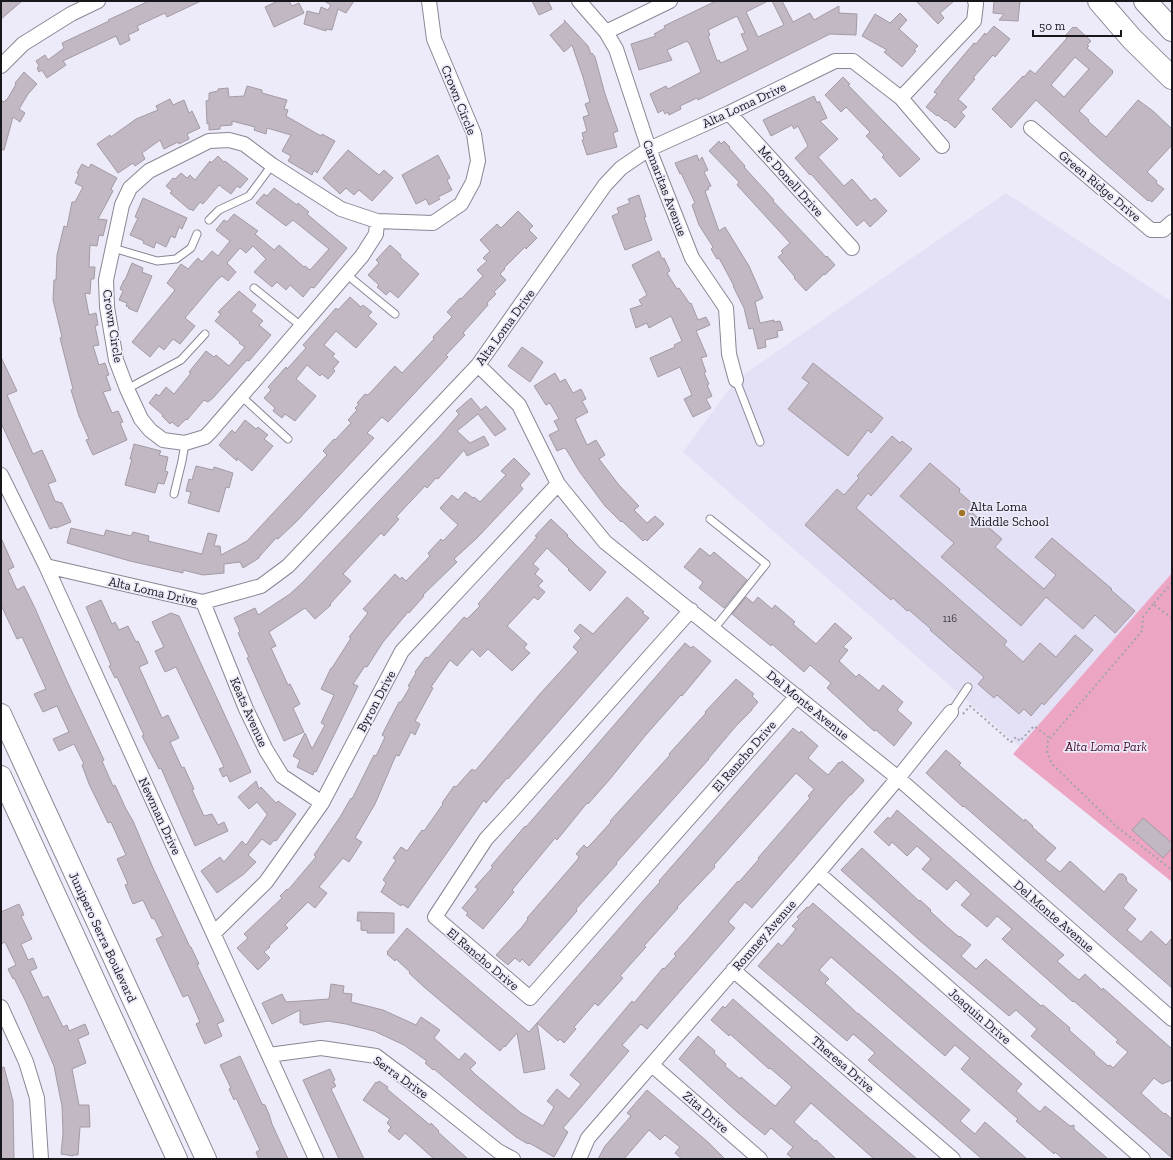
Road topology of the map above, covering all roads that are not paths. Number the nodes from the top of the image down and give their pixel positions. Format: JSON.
{"nodes":[{"id":1,"x":98,"y":1,"type":"edge"},
{"id":2,"x":429,"y":1,"type":"edge"},
{"id":3,"x":579,"y":1,"type":"edge"},
{"id":4,"x":670,"y":1,"type":"edge"},
{"id":5,"x":975,"y":1,"type":"edge"},
{"id":6,"x":1099,"y":1,"type":"edge"},
{"id":7,"x":1145,"y":1,"type":"edge"},
{"id":8,"x":1172,"y":30,"type":"edge"},
{"id":9,"x":606,"y":32,"type":"junction"},
{"id":10,"x":1,"y":66,"type":"edge"},
{"id":11,"x":1172,"y":78,"type":"edge"},
{"id":12,"x":901,"y":98,"type":"junction"},
{"id":13,"x":730,"y":113,"type":"junction"},
{"id":14,"x":1031,"y":128,"type":"dead end"},
{"id":15,"x":942,"y":146,"type":"dead end"},
{"id":16,"x":649,"y":149,"type":"junction"},
{"id":17,"x":272,"y":165,"type":"junction"},
{"id":18,"x":209,"y":220,"type":"dead end"},
{"id":19,"x":377,"y":221,"type":"junction"},
{"id":20,"x":1172,"y":222,"type":"edge"},
{"id":21,"x":197,"y":234,"type":"dead end"},
{"id":22,"x":113,"y":248,"type":"junction"},
{"id":23,"x":852,"y":248,"type":"dead end"},
{"id":24,"x":346,"y":274,"type":"junction"},
{"id":25,"x":254,"y":288,"type":"dead end"},
{"id":26,"x":395,"y":314,"type":"dead end"},
{"id":27,"x":301,"y":326,"type":"junction"},
{"id":28,"x":205,"y":334,"type":"dead end"},
{"id":29,"x":478,"y":366,"type":"junction"},
{"id":30,"x":736,"y":380,"type":"joint"},
{"id":31,"x":127,"y":389,"type":"junction"},
{"id":32,"x":241,"y":396,"type":"junction"},
{"id":33,"x":288,"y":439,"type":"dead end"},
{"id":34,"x":760,"y":442,"type":"dead end"},
{"id":35,"x":185,"y":443,"type":"junction"},
{"id":36,"x":1,"y":476,"type":"edge"},
{"id":37,"x":558,"y":484,"type":"junction"},
{"id":38,"x":174,"y":494,"type":"dead end"},
{"id":39,"x":710,"y":519,"type":"dead end"},
{"id":40,"x":46,"y":566,"type":"junction"},
{"id":41,"x":203,"y":602,"type":"junction"},
{"id":42,"x":691,"y":610,"type":"junction"},
{"id":43,"x":714,"y":629,"type":"junction"},
{"id":44,"x":968,"y":687,"type":"dead end"},
{"id":45,"x":797,"y":696,"type":"junction"},
{"id":46,"x":951,"y":712,"type":"joint"},
{"id":47,"x":1,"y":714,"type":"edge"},
{"id":48,"x":1,"y":776,"type":"edge"},
{"id":49,"x":898,"y":778,"type":"junction"},
{"id":50,"x":322,"y":803,"type":"junction"},
{"id":51,"x":818,"y":873,"type":"junction"},
{"id":52,"x":214,"y":933,"type":"junction"},
{"id":53,"x":733,"y":970,"type":"junction"},
{"id":54,"x":1,"y":1007,"type":"edge"},
{"id":55,"x":1172,"y":1019,"type":"edge"},
{"id":56,"x":270,"y":1055,"type":"junction"},
{"id":57,"x":652,"y":1065,"type":"junction"},
{"id":58,"x":41,"y":1159,"type":"edge"},
{"id":59,"x":177,"y":1159,"type":"edge"},
{"id":60,"x":206,"y":1159,"type":"edge"},
{"id":61,"x":316,"y":1159,"type":"edge"},
{"id":62,"x":513,"y":1159,"type":"edge"},
{"id":63,"x":579,"y":1159,"type":"edge"},
{"id":64,"x":760,"y":1159,"type":"edge"},
{"id":65,"x":953,"y":1159,"type":"edge"},
{"id":66,"x":1143,"y":1159,"type":"edge"}],
"edges":[{"from":1,"to":10,"type":"street"},
{"from":2,"to":19,"type":"street","name":"Crown Circle"},
{"from":3,"to":9,"type":"street","name":"Camaritas Avenue"},
{"from":4,"to":9,"type":"street"},
{"from":5,"to":12,"type":"street"},
{"from":6,"to":11,"type":"main road"},
{"from":7,"to":8,"type":"main road"},
{"from":9,"to":16,"type":"street","name":"Camaritas Avenue"},
{"from":12,"to":13,"type":"street","name":"Alta Loma Drive"},
{"from":12,"to":15,"type":"street","name":"Alta Loma Drive"},
{"from":13,"to":16,"type":"street","name":"Alta Loma Drive"},
{"from":13,"to":23,"type":"street","name":"Mc Donell Drive"},
{"from":14,"to":20,"type":"street","name":"Green Ridge Drive"},
{"from":16,"to":29,"type":"street","name":"Alta Loma Drive"},
{"from":16,"to":30,"type":"street","name":"Camaritas Avenue"},
{"from":17,"to":18,"type":"lane"},
{"from":17,"to":19,"type":"street","name":"Crown Circle"},
{"from":17,"to":22,"type":"street","name":"Crown Circle"},
{"from":19,"to":24,"type":"street","name":"Crown Circle"},
{"from":21,"to":22,"type":"lane"},
{"from":22,"to":31,"type":"street","name":"Crown Circle"},
{"from":24,"to":26,"type":"lane"},
{"from":24,"to":27,"type":"street","name":"Crown Circle"},
{"from":25,"to":27,"type":"lane"},
{"from":27,"to":32,"type":"street","name":"Crown Circle"},
{"from":28,"to":31,"type":"lane"},
{"from":29,"to":37,"type":"street","name":"Del Monte Avenue"},
{"from":29,"to":41,"type":"street","name":"Alta Loma Drive"},
{"from":30,"to":34,"type":"lane"},
{"from":31,"to":35,"type":"street","name":"Crown Circle"},
{"from":32,"to":33,"type":"lane"},
{"from":32,"to":35,"type":"street","name":"Crown Circle"},
{"from":35,"to":38,"type":"lane"},
{"from":36,"to":40,"type":"street","name":"Newman Drive"},
{"from":37,"to":42,"type":"street","name":"Del Monte Avenue"},
{"from":37,"to":50,"type":"street","name":"Byron Drive"},
{"from":39,"to":43,"type":"lane"},
{"from":40,"to":41,"type":"street","name":"Alta Loma Drive"},
{"from":40,"to":52,"type":"street","name":"Newman Drive"},
{"from":41,"to":50,"type":"street","name":"Keats Avenue"},
{"from":42,"to":43,"type":"street","name":"Del Monte Avenue"},
{"from":42,"to":45,"type":"street","name":"El Rancho Drive"},
{"from":43,"to":45,"type":"street","name":"Del Monte Avenue"},
{"from":44,"to":46,"type":"lane"},
{"from":45,"to":49,"type":"street","name":"Del Monte Avenue"},
{"from":46,"to":49,"type":"street","name":"Romney Avenue"},
{"from":47,"to":60,"type":"main road","name":"Junipero Serra Boulevard"},
{"from":48,"to":59,"type":"main road","name":"Junipero Serra Boulevard"},
{"from":49,"to":51,"type":"street","name":"Romney Avenue"},
{"from":49,"to":55,"type":"street","name":"Del Monte Avenue"},
{"from":50,"to":52,"type":"street","name":"Byron Drive"},
{"from":51,"to":53,"type":"street","name":"Romney Avenue"},
{"from":51,"to":66,"type":"street","name":"Joaquin Drive"},
{"from":52,"to":56,"type":"street","name":"Newman Drive"},
{"from":53,"to":57,"type":"street","name":"Romney Avenue"},
{"from":53,"to":65,"type":"street","name":"Theresa Drive"},
{"from":54,"to":58,"type":"street"},
{"from":56,"to":61,"type":"street","name":"Newman Drive"},
{"from":56,"to":62,"type":"street","name":"Serra Drive"},
{"from":57,"to":63,"type":"street","name":"Romney Avenue"},
{"from":57,"to":64,"type":"street","name":"Zita Drive"}]}
